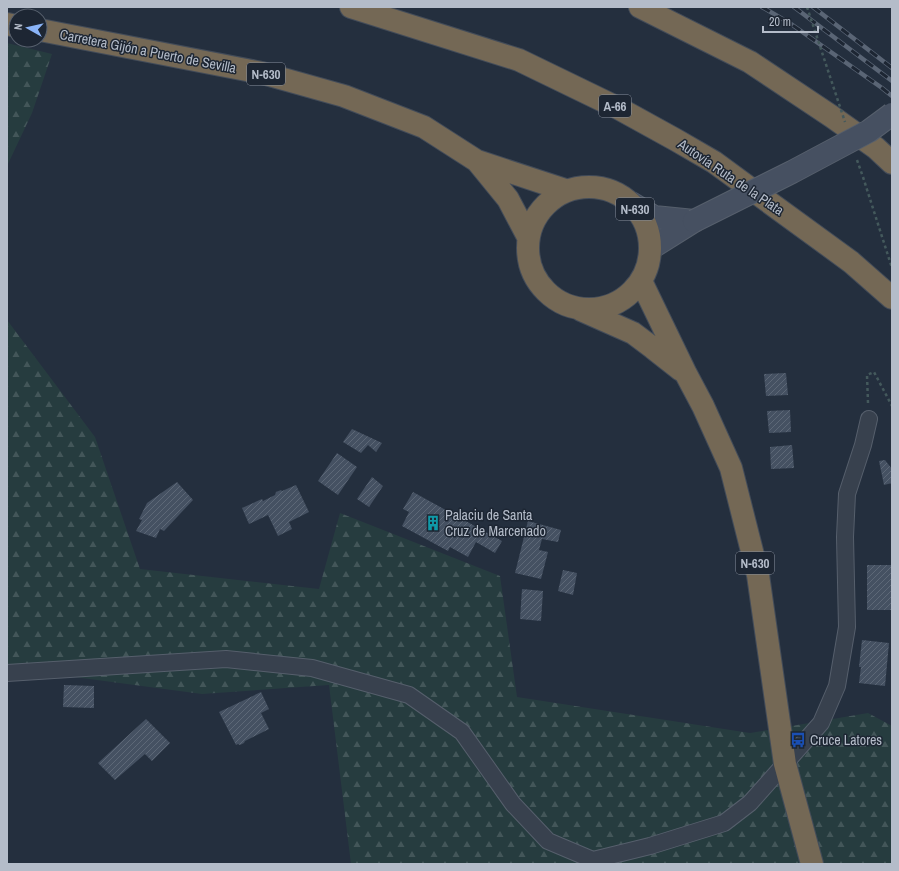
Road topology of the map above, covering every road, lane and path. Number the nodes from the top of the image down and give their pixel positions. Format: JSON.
{"nodes":[{"id":1,"x":351,"y":7,"type":"edge"},
{"id":2,"x":640,"y":7,"type":"edge"},
{"id":3,"x":807,"y":7,"type":"edge"},
{"id":4,"x":48,"y":32,"type":"edge"},
{"id":5,"x":892,"y":114,"type":"edge"},
{"id":6,"x":846,"y":126,"type":"dead end"},
{"id":7,"x":856,"y":155,"type":"dead end"},
{"id":8,"x":478,"y":161,"type":"junction"},
{"id":9,"x":892,"y":163,"type":"edge"},
{"id":10,"x":565,"y":190,"type":"junction"},
{"id":11,"x":631,"y":203,"type":"junction"},
{"id":12,"x":694,"y":221,"type":"junction"},
{"id":13,"x":528,"y":237,"type":"junction"},
{"id":14,"x":650,"y":248,"type":"junction"},
{"id":15,"x":892,"y":268,"type":"edge"},
{"id":16,"x":641,"y":281,"type":"junction"},
{"id":17,"x":892,"y":298,"type":"edge"},
{"id":18,"x":578,"y":309,"type":"junction"},
{"id":19,"x":686,"y":374,"type":"junction"},
{"id":20,"x":892,"y":406,"type":"edge"},
{"id":21,"x":869,"y":419,"type":"joint"},
{"id":22,"x":7,"y":673,"type":"edge"},
{"id":23,"x":785,"y":764,"type":"junction"},
{"id":24,"x":812,"y":864,"type":"edge"}],
"edges":[{"from":1,"to":17,"type":"highway","name":"Autovía Ruta de la Plata","number":"A-66"},
{"from":2,"to":9,"type":"highway"},
{"from":3,"to":6,"type":"path","bridge":true},
{"from":4,"to":8,"type":"highway","name":"Carretera Gijón a Puerto de Sevilla","number":"N-630"},
{"from":5,"to":12,"type":"street","bridge":true},
{"from":7,"to":15,"type":"path","bridge":true},
{"from":8,"to":10,"type":"highway","name":"Carretera Gijón a Puerto de Sevilla","number":"N-630"},
{"from":8,"to":13,"type":"highway","name":"Carretera Gijón a Puerto de Sevilla","number":"N-630"},
{"from":10,"to":11,"type":"highway","number":"N-630"},
{"from":10,"to":13,"type":"highway","number":"N-630"},
{"from":11,"to":12,"type":"street"},
{"from":11,"to":14,"type":"highway","number":"N-630"},
{"from":12,"to":14,"type":"street"},
{"from":13,"to":18,"type":"highway","number":"N-630"},
{"from":14,"to":16,"type":"highway","number":"N-630"},
{"from":16,"to":18,"type":"highway","number":"N-630"},
{"from":16,"to":19,"type":"highway","number":"N-630"},
{"from":18,"to":19,"type":"highway","number":"N-630"},
{"from":19,"to":23,"type":"highway","number":"N-630"},
{"from":20,"to":21,"type":"path"},
{"from":21,"to":23,"type":"street"},
{"from":22,"to":23,"type":"street"},
{"from":23,"to":24,"type":"highway","number":"N-630"}]}
